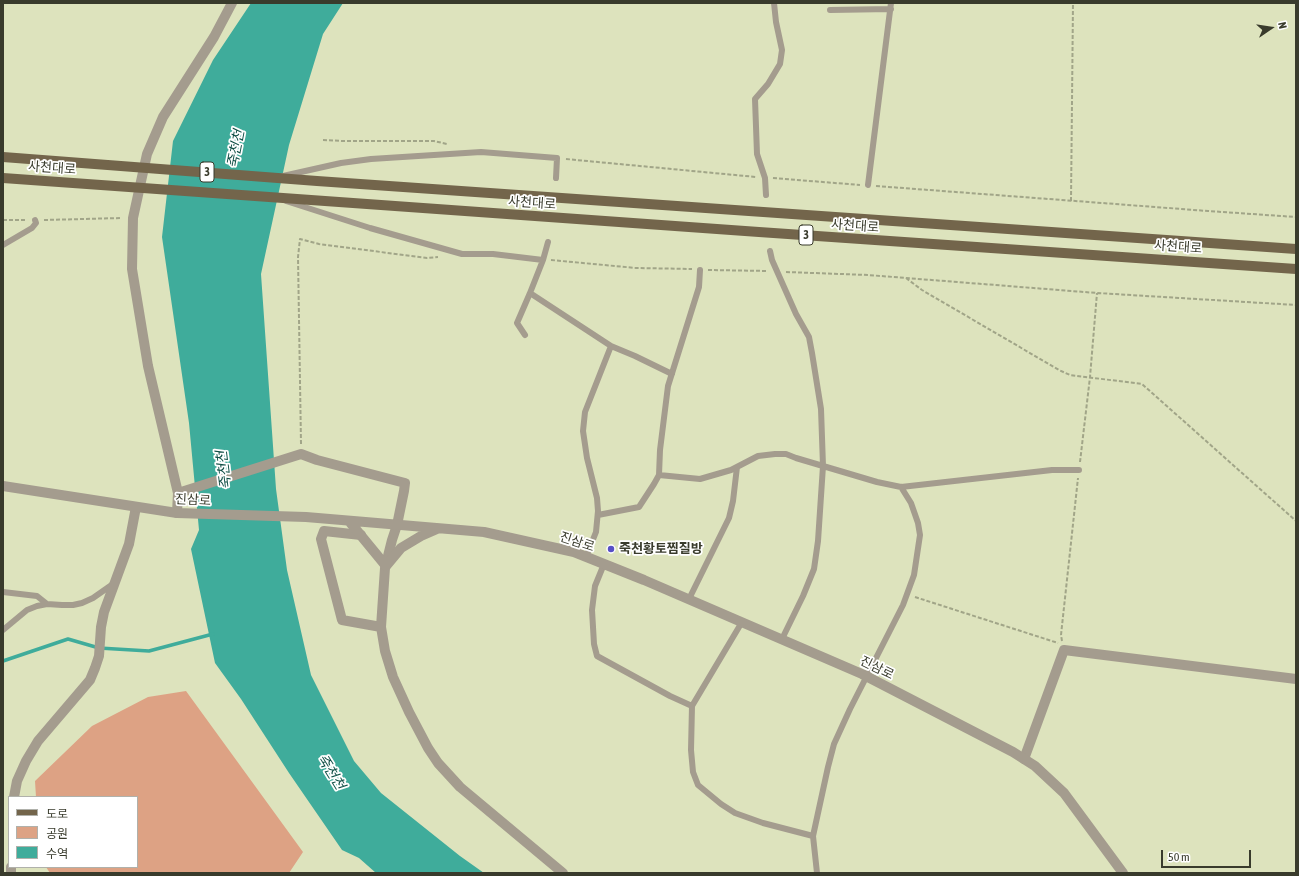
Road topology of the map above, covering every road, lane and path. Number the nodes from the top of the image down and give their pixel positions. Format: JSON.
{"nodes":[{"id":1,"x":232,"y":3,"type":"edge"},
{"id":2,"x":774,"y":3,"type":"edge"},
{"id":3,"x":1073,"y":3,"type":"edge"},
{"id":4,"x":891,"y":6,"type":"edge"},
{"id":5,"x":830,"y":10,"type":"dead end"},
{"id":6,"x":323,"y":140,"type":"dead end"},
{"id":7,"x":451,"y":146,"type":"dead end"},
{"id":8,"x":3,"y":157,"type":"edge"},
{"id":9,"x":557,"y":158,"type":"junction"},
{"id":10,"x":3,"y":178,"type":"edge"},
{"id":11,"x":273,"y":178,"type":"junction"},
{"id":12,"x":556,"y":178,"type":"dead end"},
{"id":13,"x":765,"y":178,"type":"junction"},
{"id":14,"x":868,"y":185,"type":"junction"},
{"id":15,"x":766,"y":195,"type":"dead end"},
{"id":16,"x":273,"y":197,"type":"junction"},
{"id":17,"x":1071,"y":201,"type":"junction"},
{"id":18,"x":1296,"y":217,"type":"edge"},
{"id":19,"x":133,"y":218,"type":"junction"},
{"id":20,"x":3,"y":220,"type":"edge"},
{"id":21,"x":35,"y":220,"type":"junction"},
{"id":22,"x":548,"y":242,"type":"dead end"},
{"id":23,"x":3,"y":245,"type":"edge"},
{"id":24,"x":1296,"y":249,"type":"edge"},
{"id":25,"x":770,"y":251,"type":"dead end"},
{"id":26,"x":543,"y":260,"type":"junction"},
{"id":27,"x":1296,"y":268,"type":"edge"},
{"id":28,"x":700,"y":270,"type":"dead end"},
{"id":29,"x":530,"y":293,"type":"junction"},
{"id":30,"x":1296,"y":305,"type":"edge"},
{"id":31,"x":525,"y":335,"type":"dead end"},
{"id":32,"x":611,"y":346,"type":"junction"},
{"id":33,"x":672,"y":374,"type":"junction"},
{"id":34,"x":823,"y":466,"type":"junction"},
{"id":35,"x":737,"y":467,"type":"junction"},
{"id":36,"x":1079,"y":470,"type":"dead end"},
{"id":37,"x":659,"y":475,"type":"junction"},
{"id":38,"x":3,"y":486,"type":"edge"},
{"id":39,"x":901,"y":487,"type":"junction"},
{"id":40,"x":178,"y":493,"type":"junction"},
{"id":41,"x":136,"y":507,"type":"junction"},
{"id":42,"x":182,"y":513,"type":"junction"},
{"id":43,"x":598,"y":515,"type":"junction"},
{"id":44,"x":349,"y":521,"type":"junction"},
{"id":45,"x":1296,"y":521,"type":"edge"},
{"id":46,"x":397,"y":524,"type":"junction"},
{"id":47,"x":439,"y":528,"type":"junction"},
{"id":48,"x":361,"y":535,"type":"junction"},
{"id":49,"x":586,"y":557,"type":"junction"},
{"id":50,"x":604,"y":564,"type":"junction"},
{"id":51,"x":386,"y":566,"type":"junction"},
{"id":52,"x":114,"y":583,"type":"junction"},
{"id":53,"x":3,"y":592,"type":"edge"},
{"id":54,"x":907,"y":594,"type":"junction"},
{"id":55,"x":689,"y":600,"type":"junction"},
{"id":56,"x":47,"y":604,"type":"junction"},
{"id":57,"x":742,"y":622,"type":"junction"},
{"id":58,"x":381,"y":627,"type":"junction"},
{"id":59,"x":3,"y":630,"type":"edge"},
{"id":60,"x":782,"y":639,"type":"junction"},
{"id":61,"x":1063,"y":644,"type":"dead end"},
{"id":62,"x":867,"y":677,"type":"junction"},
{"id":63,"x":1296,"y":679,"type":"edge"},
{"id":64,"x":692,"y":706,"type":"junction"},
{"id":65,"x":1024,"y":759,"type":"junction"},
{"id":66,"x":14,"y":796,"type":"edge"},
{"id":67,"x":813,"y":836,"type":"junction"},
{"id":68,"x":563,"y":873,"type":"edge"},
{"id":69,"x":817,"y":873,"type":"edge"},
{"id":70,"x":1123,"y":873,"type":"edge"}],
"edges":[{"from":1,"to":19,"type":"street"},
{"from":2,"to":13,"type":"lane"},
{"from":3,"to":17,"type":"path"},
{"from":4,"to":5,"type":"lane"},
{"from":4,"to":14,"type":"lane"},
{"from":6,"to":7,"type":"path"},
{"from":8,"to":11,"type":"main road","name":"사천대로","number":"3"},
{"from":9,"to":11,"type":"lane"},
{"from":9,"to":12,"type":"lane"},
{"from":9,"to":13,"type":"path"},
{"from":10,"to":16,"type":"main road","name":"사천대로","number":"3"},
{"from":11,"to":24,"type":"main road","name":"사천대로","number":"3"},
{"from":13,"to":14,"type":"path"},
{"from":13,"to":15,"type":"lane"},
{"from":14,"to":17,"type":"path"},
{"from":16,"to":26,"type":"lane"},
{"from":16,"to":27,"type":"main road","name":"사천대로","number":"3"},
{"from":17,"to":18,"type":"path"},
{"from":19,"to":21,"type":"path"},
{"from":19,"to":40,"type":"street"},
{"from":20,"to":21,"type":"path"},
{"from":21,"to":23,"type":"lane"},
{"from":22,"to":26,"type":"lane"},
{"from":25,"to":34,"type":"lane"},
{"from":26,"to":29,"type":"lane"},
{"from":28,"to":33,"type":"lane"},
{"from":29,"to":31,"type":"lane"},
{"from":29,"to":32,"type":"lane"},
{"from":30,"to":45,"type":"path"},
{"from":32,"to":33,"type":"lane"},
{"from":32,"to":43,"type":"lane"},
{"from":33,"to":37,"type":"lane"},
{"from":34,"to":35,"type":"lane"},
{"from":34,"to":39,"type":"lane"},
{"from":34,"to":60,"type":"lane"},
{"from":35,"to":37,"type":"lane"},
{"from":35,"to":55,"type":"lane"},
{"from":36,"to":39,"type":"lane"},
{"from":37,"to":43,"type":"lane"},
{"from":38,"to":41,"type":"street","name":"진삼로"},
{"from":39,"to":54,"type":"lane"},
{"from":40,"to":42,"type":"street"},
{"from":40,"to":46,"type":"street"},
{"from":41,"to":42,"type":"street","name":"진삼로"},
{"from":41,"to":52,"type":"street"},
{"from":42,"to":44,"type":"street","name":"진삼로"},
{"from":43,"to":49,"type":"lane"},
{"from":44,"to":46,"type":"street","name":"진삼로"},
{"from":44,"to":48,"type":"street"},
{"from":46,"to":47,"type":"street","name":"진삼로"},
{"from":46,"to":51,"type":"street"},
{"from":47,"to":49,"type":"street","name":"진삼로"},
{"from":47,"to":51,"type":"street"},
{"from":48,"to":51,"type":"street"},
{"from":48,"to":58,"type":"street"},
{"from":49,"to":50,"type":"street","name":"진삼로"},
{"from":50,"to":55,"type":"street","name":"진삼로"},
{"from":50,"to":64,"type":"lane"},
{"from":51,"to":58,"type":"street"},
{"from":52,"to":56,"type":"lane"},
{"from":52,"to":66,"type":"street"},
{"from":53,"to":56,"type":"lane"},
{"from":54,"to":61,"type":"path"},
{"from":54,"to":62,"type":"lane"},
{"from":55,"to":57,"type":"street","name":"진삼로"},
{"from":56,"to":59,"type":"lane"},
{"from":57,"to":60,"type":"street","name":"진삼로"},
{"from":57,"to":64,"type":"lane"},
{"from":58,"to":68,"type":"street"},
{"from":60,"to":62,"type":"street","name":"진삼로"},
{"from":62,"to":65,"type":"street","name":"진삼로"},
{"from":62,"to":67,"type":"lane"},
{"from":63,"to":65,"type":"street"},
{"from":64,"to":67,"type":"lane"},
{"from":65,"to":70,"type":"street","name":"진삼로"},
{"from":67,"to":69,"type":"lane"}]}
